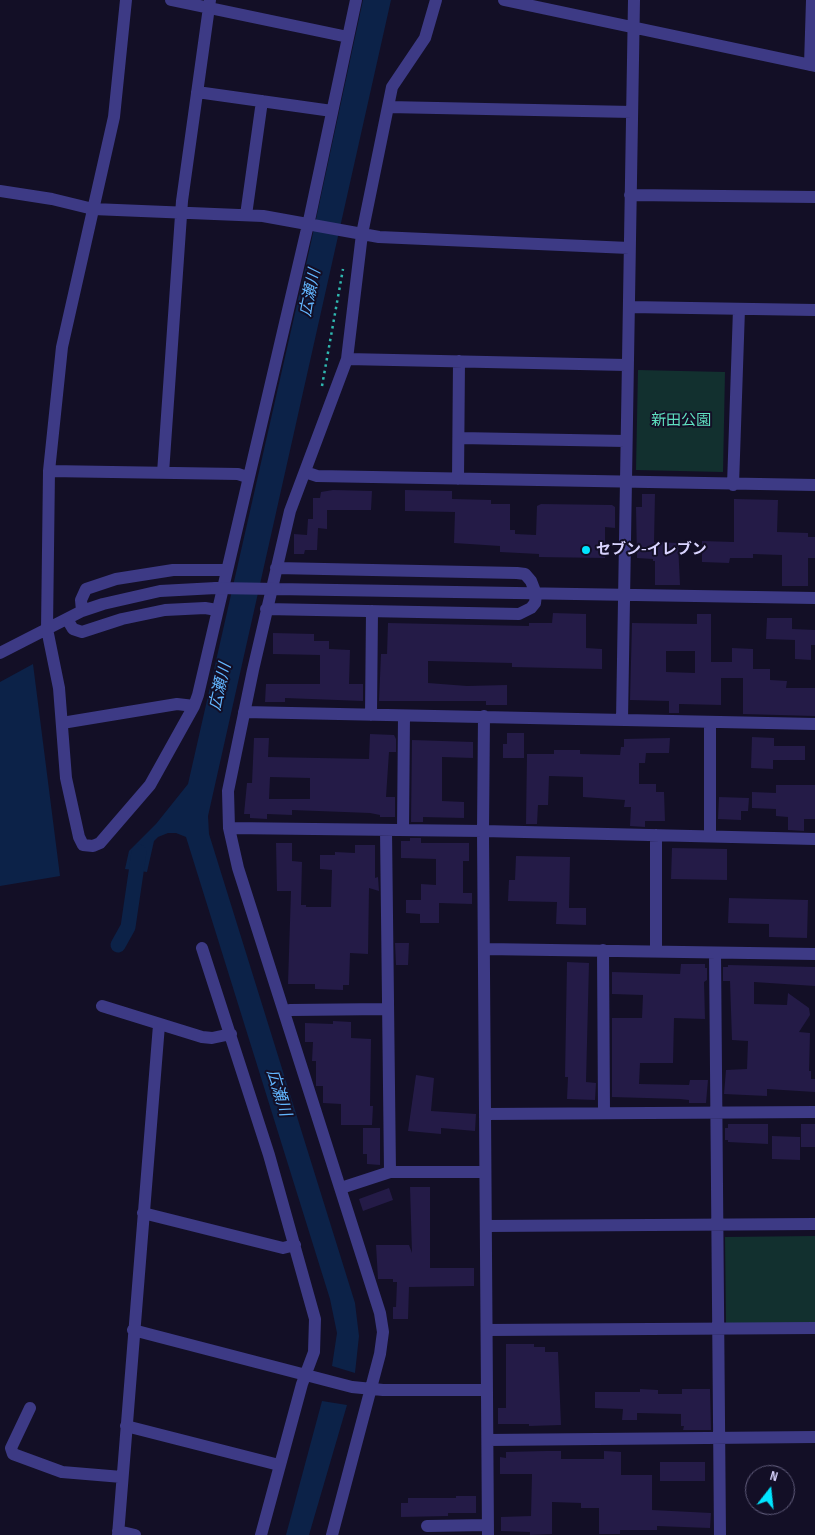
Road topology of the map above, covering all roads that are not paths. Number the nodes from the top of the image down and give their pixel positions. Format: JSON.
{"nodes":[{"id":1,"x":126,"y":0,"type":"edge"},
{"id":2,"x":171,"y":0,"type":"edge"},
{"id":3,"x":356,"y":0,"type":"edge"},
{"id":4,"x":436,"y":0,"type":"edge"},
{"id":5,"x":504,"y":0,"type":"edge"},
{"id":6,"x":634,"y":0,"type":"edge"},
{"id":7,"x":812,"y":0,"type":"edge"},
{"id":8,"x":210,"y":4,"type":"edge"},
{"id":9,"x":634,"y":28,"type":"junction"},
{"id":10,"x":348,"y":36,"type":"junction"},
{"id":11,"x":812,"y":66,"type":"edge"},
{"id":12,"x":197,"y":92,"type":"junction"},
{"id":13,"x":262,"y":101,"type":"junction"},
{"id":14,"x":388,"y":106,"type":"junction"},
{"id":15,"x":332,"y":111,"type":"junction"},
{"id":16,"x":632,"y":112,"type":"junction"},
{"id":17,"x":0,"y":191,"type":"edge"},
{"id":18,"x":630,"y":195,"type":"junction"},
{"id":19,"x":815,"y":197,"type":"edge"},
{"id":20,"x":93,"y":209,"type":"junction"},
{"id":21,"x":182,"y":213,"type":"junction"},
{"id":22,"x":246,"y":216,"type":"junction"},
{"id":23,"x":309,"y":224,"type":"junction"},
{"id":24,"x":362,"y":234,"type":"junction"},
{"id":25,"x":629,"y":248,"type":"junction"},
{"id":26,"x":629,"y":307,"type":"junction"},
{"id":27,"x":740,"y":309,"type":"junction"},
{"id":28,"x":815,"y":310,"type":"edge"},
{"id":29,"x":347,"y":359,"type":"junction"},
{"id":30,"x":460,"y":361,"type":"junction"},
{"id":31,"x":626,"y":365,"type":"junction"},
{"id":32,"x":459,"y":438,"type":"junction"},
{"id":33,"x":625,"y":441,"type":"junction"},
{"id":34,"x":49,"y":470,"type":"junction"},
{"id":35,"x":306,"y":472,"type":"junction"},
{"id":36,"x":164,"y":473,"type":"junction"},
{"id":37,"x":248,"y":477,"type":"junction"},
{"id":38,"x":458,"y":479,"type":"junction"},
{"id":39,"x":625,"y":481,"type":"junction"},
{"id":40,"x":734,"y":485,"type":"junction"},
{"id":41,"x":815,"y":485,"type":"edge"},
{"id":42,"x":276,"y":568,"type":"junction"},
{"id":43,"x":227,"y":570,"type":"junction"},
{"id":44,"x":536,"y":594,"type":"junction"},
{"id":45,"x":623,"y":595,"type":"junction"},
{"id":46,"x":815,"y":598,"type":"edge"},
{"id":47,"x":266,"y":609,"type":"junction"},
{"id":48,"x":217,"y":610,"type":"junction"},
{"id":49,"x":372,"y":610,"type":"junction"},
{"id":50,"x":82,"y":611,"type":"junction"},
{"id":51,"x":67,"y":619,"type":"junction"},
{"id":52,"x":47,"y":629,"type":"junction"},
{"id":53,"x":0,"y":653,"type":"edge"},
{"id":54,"x":194,"y":706,"type":"junction"},
{"id":55,"x":244,"y":712,"type":"junction"},
{"id":56,"x":371,"y":715,"type":"junction"},
{"id":57,"x":404,"y":716,"type":"junction"},
{"id":58,"x":484,"y":716,"type":"junction"},
{"id":59,"x":622,"y":720,"type":"junction"},
{"id":60,"x":62,"y":722,"type":"junction"},
{"id":61,"x":710,"y":722,"type":"junction"},
{"id":62,"x":815,"y":724,"type":"edge"},
{"id":63,"x":229,"y":828,"type":"junction"},
{"id":64,"x":386,"y":830,"type":"junction"},
{"id":65,"x":403,"y":830,"type":"junction"},
{"id":66,"x":483,"y":830,"type":"junction"},
{"id":67,"x":656,"y":835,"type":"junction"},
{"id":68,"x":710,"y":835,"type":"junction"},
{"id":69,"x":815,"y":839,"type":"edge"},
{"id":70,"x":202,"y":948,"type":"dead end"},
{"id":71,"x":485,"y":949,"type":"junction"},
{"id":72,"x":604,"y":950,"type":"junction"},
{"id":73,"x":656,"y":951,"type":"junction"},
{"id":74,"x":715,"y":953,"type":"junction"},
{"id":75,"x":815,"y":954,"type":"edge"},
{"id":76,"x":102,"y":1006,"type":"dead end"},
{"id":77,"x":387,"y":1009,"type":"junction"},
{"id":78,"x":284,"y":1012,"type":"junction"},
{"id":79,"x":159,"y":1025,"type":"junction"},
{"id":80,"x":231,"y":1034,"type":"junction"},
{"id":81,"x":604,"y":1112,"type":"junction"},
{"id":82,"x":815,"y":1112,"type":"edge"},
{"id":83,"x":716,"y":1113,"type":"junction"},
{"id":84,"x":486,"y":1114,"type":"junction"},
{"id":85,"x":390,"y":1172,"type":"junction"},
{"id":86,"x":485,"y":1172,"type":"junction"},
{"id":87,"x":341,"y":1188,"type":"junction"},
{"id":88,"x":143,"y":1212,"type":"junction"},
{"id":89,"x":815,"y":1224,"type":"edge"},
{"id":90,"x":717,"y":1225,"type":"junction"},
{"id":91,"x":487,"y":1226,"type":"junction"},
{"id":92,"x":295,"y":1245,"type":"junction"},
{"id":93,"x":815,"y":1328,"type":"edge"},
{"id":94,"x":717,"y":1329,"type":"junction"},
{"id":95,"x":133,"y":1330,"type":"junction"},
{"id":96,"x":487,"y":1330,"type":"junction"},
{"id":97,"x":306,"y":1374,"type":"junction"},
{"id":98,"x":371,"y":1390,"type":"junction"},
{"id":99,"x":487,"y":1390,"type":"junction"},
{"id":100,"x":30,"y":1408,"type":"dead end"},
{"id":101,"x":126,"y":1426,"type":"junction"},
{"id":102,"x":815,"y":1437,"type":"edge"},
{"id":103,"x":718,"y":1438,"type":"junction"},
{"id":104,"x":488,"y":1440,"type":"junction"},
{"id":105,"x":279,"y":1465,"type":"junction"},
{"id":106,"x":122,"y":1477,"type":"junction"},
{"id":107,"x":427,"y":1526,"type":"dead end"},
{"id":108,"x":488,"y":1530,"type":"edge"},
{"id":109,"x":118,"y":1533,"type":"edge"},
{"id":110,"x":135,"y":1535,"type":"edge"},
{"id":111,"x":261,"y":1535,"type":"edge"},
{"id":112,"x":332,"y":1535,"type":"edge"},
{"id":113,"x":720,"y":1535,"type":"edge"}],
"edges":[{"from":1,"to":20,"type":"street"},
{"from":2,"to":8,"type":"street"},
{"from":3,"to":10,"type":"street"},
{"from":4,"to":14,"type":"street"},
{"from":5,"to":9,"type":"street"},
{"from":6,"to":9,"type":"street"},
{"from":7,"to":11,"type":"street"},
{"from":8,"to":10,"type":"street"},
{"from":8,"to":12,"type":"street"},
{"from":9,"to":11,"type":"street"},
{"from":9,"to":16,"type":"street"},
{"from":10,"to":15,"type":"street"},
{"from":12,"to":13,"type":"street"},
{"from":12,"to":21,"type":"street"},
{"from":13,"to":15,"type":"street"},
{"from":13,"to":22,"type":"street"},
{"from":14,"to":16,"type":"street"},
{"from":14,"to":24,"type":"street"},
{"from":15,"to":23,"type":"street"},
{"from":16,"to":18,"type":"street"},
{"from":17,"to":20,"type":"street"},
{"from":18,"to":19,"type":"street"},
{"from":18,"to":25,"type":"street"},
{"from":20,"to":21,"type":"street"},
{"from":20,"to":34,"type":"street"},
{"from":21,"to":22,"type":"street"},
{"from":21,"to":36,"type":"street"},
{"from":22,"to":23,"type":"street"},
{"from":23,"to":24,"type":"street"},
{"from":23,"to":37,"type":"street"},
{"from":24,"to":25,"type":"street"},
{"from":24,"to":29,"type":"street"},
{"from":25,"to":26,"type":"street"},
{"from":26,"to":27,"type":"street"},
{"from":26,"to":31,"type":"street"},
{"from":27,"to":28,"type":"street"},
{"from":27,"to":40,"type":"street"},
{"from":29,"to":30,"type":"street"},
{"from":29,"to":35,"type":"street"},
{"from":30,"to":31,"type":"street"},
{"from":30,"to":32,"type":"street"},
{"from":31,"to":33,"type":"street"},
{"from":32,"to":33,"type":"street"},
{"from":32,"to":38,"type":"street"},
{"from":33,"to":39,"type":"street"},
{"from":34,"to":36,"type":"street"},
{"from":34,"to":52,"type":"street"},
{"from":35,"to":38,"type":"street"},
{"from":35,"to":42,"type":"street"},
{"from":36,"to":37,"type":"street"},
{"from":37,"to":43,"type":"street"},
{"from":38,"to":39,"type":"street"},
{"from":39,"to":40,"type":"street"},
{"from":39,"to":45,"type":"street"},
{"from":40,"to":41,"type":"street"},
{"from":42,"to":44,"type":"street"},
{"from":42,"to":47,"type":"street"},
{"from":43,"to":48,"type":"street"},
{"from":43,"to":50,"type":"street"},
{"from":44,"to":45,"type":"street"},
{"from":44,"to":49,"type":"street"},
{"from":44,"to":50,"type":"street","bridge":true},
{"from":45,"to":46,"type":"street"},
{"from":45,"to":59,"type":"street"},
{"from":47,"to":49,"type":"street"},
{"from":47,"to":55,"type":"street"},
{"from":48,"to":51,"type":"street"},
{"from":48,"to":54,"type":"street"},
{"from":49,"to":56,"type":"street"},
{"from":50,"to":51,"type":"street"},
{"from":51,"to":52,"type":"street"},
{"from":52,"to":53,"type":"street"},
{"from":52,"to":60,"type":"street"},
{"from":54,"to":60,"type":"street"},
{"from":54,"to":60,"type":"street"},
{"from":55,"to":56,"type":"street"},
{"from":55,"to":63,"type":"street"},
{"from":56,"to":57,"type":"street"},
{"from":57,"to":58,"type":"street"},
{"from":57,"to":65,"type":"street"},
{"from":58,"to":59,"type":"street"},
{"from":58,"to":66,"type":"street"},
{"from":59,"to":61,"type":"street"},
{"from":61,"to":62,"type":"street"},
{"from":61,"to":68,"type":"street"},
{"from":63,"to":64,"type":"street"},
{"from":63,"to":78,"type":"street"},
{"from":64,"to":65,"type":"street"},
{"from":64,"to":77,"type":"street"},
{"from":65,"to":66,"type":"street"},
{"from":66,"to":67,"type":"street"},
{"from":66,"to":71,"type":"street"},
{"from":67,"to":68,"type":"street"},
{"from":67,"to":73,"type":"street"},
{"from":68,"to":69,"type":"street"},
{"from":70,"to":80,"type":"street"},
{"from":71,"to":72,"type":"street"},
{"from":71,"to":84,"type":"street"},
{"from":72,"to":73,"type":"street"},
{"from":72,"to":81,"type":"street"},
{"from":73,"to":74,"type":"street"},
{"from":74,"to":75,"type":"street"},
{"from":74,"to":83,"type":"street"},
{"from":76,"to":79,"type":"street"},
{"from":77,"to":78,"type":"street"},
{"from":77,"to":85,"type":"street"},
{"from":78,"to":87,"type":"street"},
{"from":79,"to":80,"type":"street"},
{"from":79,"to":88,"type":"street"},
{"from":80,"to":92,"type":"street"},
{"from":81,"to":83,"type":"street"},
{"from":81,"to":84,"type":"street"},
{"from":82,"to":83,"type":"street"},
{"from":83,"to":90,"type":"street"},
{"from":84,"to":86,"type":"street"},
{"from":85,"to":86,"type":"street"},
{"from":85,"to":87,"type":"street"},
{"from":86,"to":91,"type":"street"},
{"from":87,"to":98,"type":"street"},
{"from":88,"to":92,"type":"street"},
{"from":88,"to":95,"type":"street"},
{"from":89,"to":90,"type":"street"},
{"from":90,"to":91,"type":"street"},
{"from":90,"to":94,"type":"street"},
{"from":91,"to":96,"type":"street"},
{"from":92,"to":97,"type":"street"},
{"from":93,"to":94,"type":"street"},
{"from":94,"to":96,"type":"street"},
{"from":94,"to":103,"type":"street"},
{"from":95,"to":97,"type":"street"},
{"from":95,"to":101,"type":"street"},
{"from":96,"to":99,"type":"street"},
{"from":97,"to":98,"type":"street"},
{"from":97,"to":105,"type":"street"},
{"from":98,"to":99,"type":"street"},
{"from":98,"to":112,"type":"street"},
{"from":99,"to":104,"type":"street"},
{"from":100,"to":106,"type":"street"},
{"from":101,"to":105,"type":"street"},
{"from":101,"to":106,"type":"street"},
{"from":102,"to":103,"type":"street"},
{"from":103,"to":104,"type":"street"},
{"from":103,"to":113,"type":"street"},
{"from":104,"to":108,"type":"street"},
{"from":105,"to":111,"type":"street"},
{"from":106,"to":109,"type":"street"},
{"from":107,"to":108,"type":"street"},
{"from":109,"to":110,"type":"street"}]}
